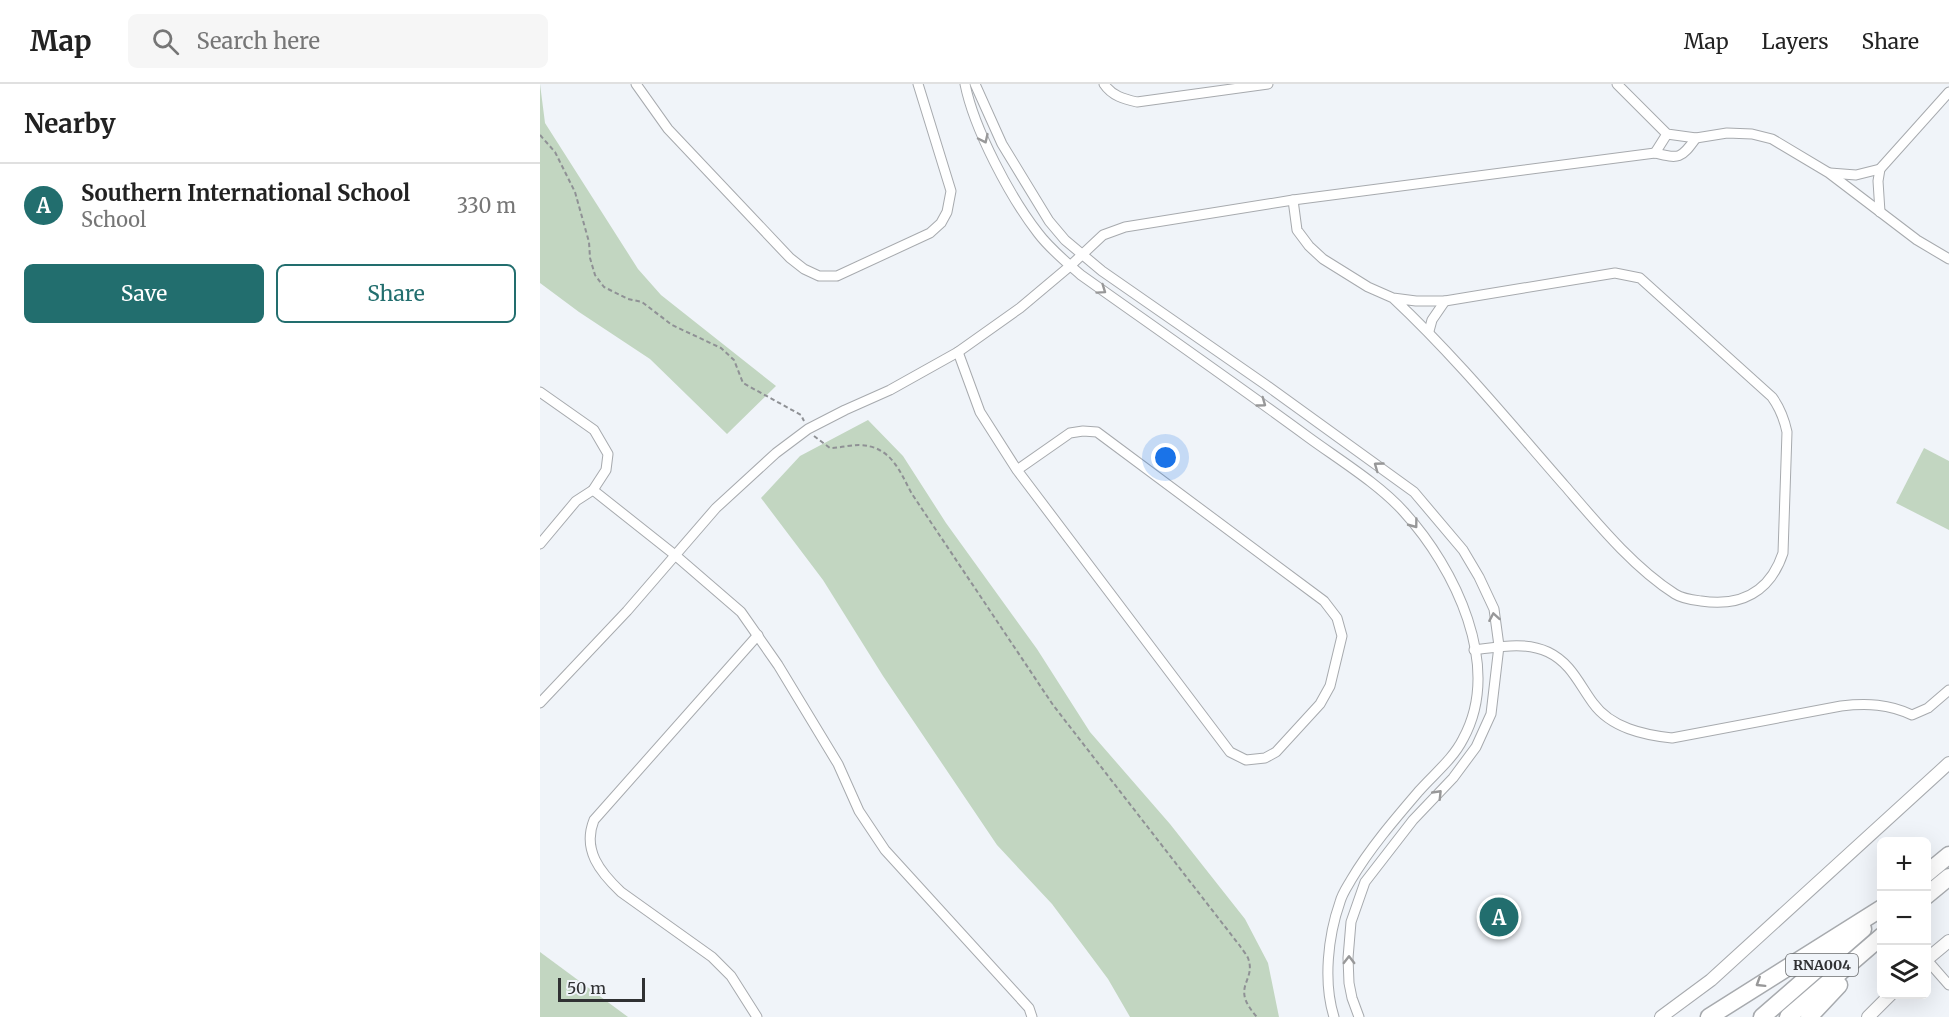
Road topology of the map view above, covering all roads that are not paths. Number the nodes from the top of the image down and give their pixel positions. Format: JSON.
{"nodes":[{"id":1,"x":636,"y":84,"type":"edge"},
{"id":2,"x":918,"y":84,"type":"edge"},
{"id":3,"x":965,"y":84,"type":"edge"},
{"id":4,"x":975,"y":84,"type":"edge"},
{"id":5,"x":1104,"y":84,"type":"edge"},
{"id":6,"x":1268,"y":84,"type":"edge"},
{"id":7,"x":1617,"y":84,"type":"edge"},
{"id":8,"x":1949,"y":92,"type":"edge"},
{"id":9,"x":1667,"y":134,"type":"junction"},
{"id":10,"x":1696,"y":138,"type":"junction"},
{"id":11,"x":1655,"y":153,"type":"junction"},
{"id":12,"x":1880,"y":169,"type":"junction"},
{"id":13,"x":1830,"y":173,"type":"junction"},
{"id":14,"x":1293,"y":200,"type":"junction"},
{"id":15,"x":1880,"y":212,"type":"junction"},
{"id":16,"x":1081,"y":255,"type":"junction"},
{"id":17,"x":1949,"y":259,"type":"edge"},
{"id":18,"x":1070,"y":266,"type":"junction"},
{"id":19,"x":1393,"y":298,"type":"junction"},
{"id":20,"x":1445,"y":301,"type":"junction"},
{"id":21,"x":1429,"y":331,"type":"junction"},
{"id":22,"x":958,"y":352,"type":"junction"},
{"id":23,"x":540,"y":392,"type":"edge"},
{"id":24,"x":1017,"y":470,"type":"junction"},
{"id":25,"x":593,"y":490,"type":"junction"},
{"id":26,"x":540,"y":544,"type":"edge"},
{"id":27,"x":675,"y":555,"type":"junction"},
{"id":28,"x":758,"y":635,"type":"junction"},
{"id":29,"x":1498,"y":646,"type":"junction"},
{"id":30,"x":1474,"y":650,"type":"junction"},
{"id":31,"x":1949,"y":690,"type":"edge"},
{"id":32,"x":540,"y":703,"type":"edge"},
{"id":33,"x":1949,"y":763,"type":"edge"},
{"id":34,"x":1949,"y":855,"type":"edge"},
{"id":35,"x":1931,"y":870,"type":"edge"},
{"id":36,"x":1949,"y":877,"type":"edge"},
{"id":37,"x":1931,"y":892,"type":"edge"},
{"id":38,"x":1877,"y":911,"type":"edge"},
{"id":39,"x":1877,"y":916,"type":"edge"},
{"id":40,"x":1877,"y":941,"type":"edge"},
{"id":41,"x":1949,"y":941,"type":"edge"},
{"id":42,"x":1877,"y":942,"type":"edge"},
{"id":43,"x":1931,"y":957,"type":"edge"},
{"id":44,"x":1931,"y":965,"type":"edge"},
{"id":45,"x":1949,"y":985,"type":"edge"},
{"id":46,"x":1886,"y":999,"type":"edge"},
{"id":47,"x":757,"y":1017,"type":"edge"},
{"id":48,"x":1032,"y":1017,"type":"edge"},
{"id":49,"x":1334,"y":1017,"type":"edge"},
{"id":50,"x":1359,"y":1017,"type":"edge"},
{"id":51,"x":1661,"y":1017,"type":"edge"},
{"id":52,"x":1709,"y":1017,"type":"edge"},
{"id":53,"x":1762,"y":1017,"type":"edge"},
{"id":54,"x":1788,"y":1017,"type":"edge"},
{"id":55,"x":1809,"y":1017,"type":"edge"},
{"id":56,"x":1868,"y":1017,"type":"edge"}],
"edges":[{"from":1,"to":2,"type":"street"},
{"from":3,"to":18,"type":"street","one_way":true},
{"from":4,"to":16,"type":"street"},
{"from":5,"to":6,"type":"street"},
{"from":7,"to":9,"type":"street"},
{"from":8,"to":12,"type":"street"},
{"from":9,"to":10,"type":"street"},
{"from":9,"to":11,"type":"street"},
{"from":10,"to":11,"type":"street"},
{"from":10,"to":13,"type":"street"},
{"from":11,"to":14,"type":"street"},
{"from":12,"to":13,"type":"street"},
{"from":12,"to":15,"type":"street"},
{"from":13,"to":15,"type":"street"},
{"from":14,"to":16,"type":"street"},
{"from":14,"to":19,"type":"street"},
{"from":15,"to":17,"type":"street"},
{"from":16,"to":18,"type":"street"},
{"from":29,"to":16,"type":"street","one_way":true},
{"from":18,"to":22,"type":"street"},
{"from":18,"to":30,"type":"street","one_way":true},
{"from":19,"to":20,"type":"street"},
{"from":19,"to":21,"type":"street"},
{"from":20,"to":21,"type":"street"},
{"from":20,"to":21,"type":"street"},
{"from":22,"to":24,"type":"street"},
{"from":22,"to":27,"type":"street"},
{"from":23,"to":25,"type":"street"},
{"from":24,"to":24,"type":"street"},
{"from":25,"to":26,"type":"street"},
{"from":25,"to":27,"type":"street"},
{"from":27,"to":28,"type":"street"},
{"from":27,"to":32,"type":"street"},
{"from":28,"to":47,"type":"street"},
{"from":28,"to":48,"type":"street"},
{"from":29,"to":30,"type":"street"},
{"from":29,"to":31,"type":"street"},
{"from":50,"to":29,"type":"street","one_way":true},
{"from":30,"to":49,"type":"street"},
{"from":33,"to":51,"type":"street"},
{"from":34,"to":35,"type":"highway"},
{"from":36,"to":37,"type":"highway"},
{"from":38,"to":52,"type":"highway","one_way":true},
{"from":39,"to":53,"type":"highway","number":"RNA004"},
{"from":40,"to":54,"type":"highway","number":"RNA004"},
{"from":41,"to":43,"type":"street"},
{"from":42,"to":55,"type":"highway"},
{"from":44,"to":45,"type":"street"},
{"from":46,"to":56,"type":"street"}]}
